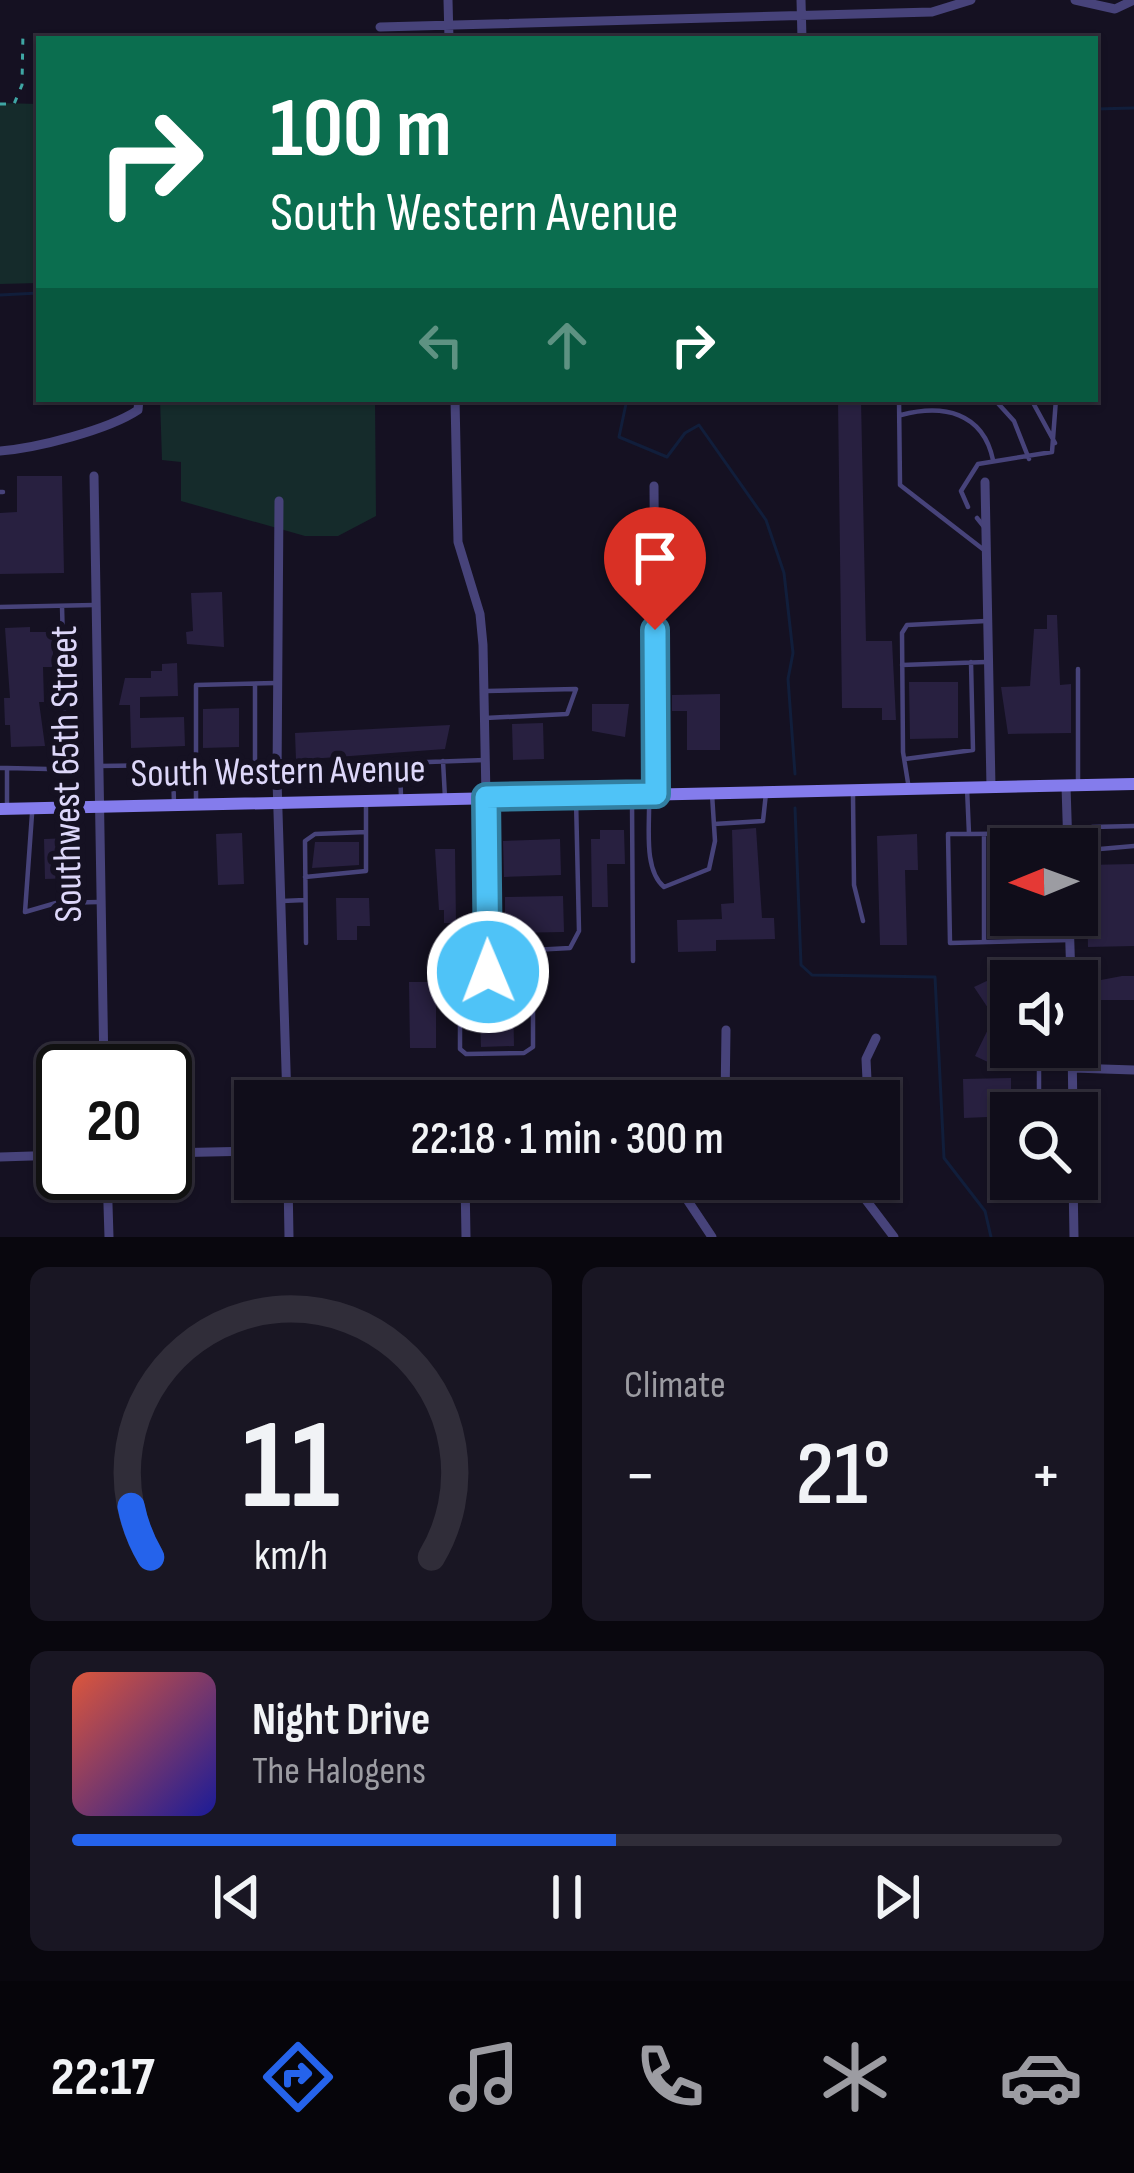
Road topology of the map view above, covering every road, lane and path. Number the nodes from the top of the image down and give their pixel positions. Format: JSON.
{"nodes":[{"id":1,"x":448,"y":0,"type":"edge"},
{"id":2,"x":638,"y":0,"type":"edge"},
{"id":3,"x":801,"y":0,"type":"edge"},
{"id":4,"x":971,"y":0,"type":"edge"},
{"id":5,"x":1075,"y":0,"type":"edge"},
{"id":6,"x":1134,"y":0,"type":"edge"},
{"id":7,"x":802,"y":15,"type":"junction"},
{"id":8,"x":639,"y":18,"type":"junction"},
{"id":9,"x":448,"y":25,"type":"junction"},
{"id":10,"x":380,"y":27,"type":"dead end"},
{"id":11,"x":23,"y":31,"type":"dead end"},
{"id":12,"x":448,"y":36,"type":"edge"},
{"id":13,"x":802,"y":36,"type":"edge"},
{"id":14,"x":0,"y":104,"type":"edge"},
{"id":15,"x":139,"y":402,"type":"edge"},
{"id":16,"x":455,"y":402,"type":"edge"},
{"id":17,"x":898,"y":402,"type":"edge"},
{"id":18,"x":997,"y":402,"type":"edge"},
{"id":19,"x":1033,"y":402,"type":"edge"},
{"id":20,"x":1056,"y":402,"type":"edge"},
{"id":21,"x":899,"y":416,"type":"junction"},
{"id":22,"x":1055,"y":443,"type":"junction"},
{"id":23,"x":0,"y":451,"type":"edge"},
{"id":24,"x":1029,"y":459,"type":"junction"},
{"id":25,"x":993,"y":460,"type":"junction"},
{"id":26,"x":94,"y":476,"type":"dead end"},
{"id":27,"x":985,"y":482,"type":"dead end"},
{"id":28,"x":654,"y":486,"type":"dead end"},
{"id":29,"x":279,"y":501,"type":"dead end"},
{"id":30,"x":968,"y":507,"type":"dead end"},
{"id":31,"x":985,"y":551,"type":"junction"},
{"id":32,"x":94,"y":605,"type":"junction"},
{"id":33,"x":62,"y":606,"type":"junction"},
{"id":34,"x":0,"y":607,"type":"edge"},
{"id":35,"x":986,"y":620,"type":"junction"},
{"id":36,"x":971,"y":662,"type":"junction"},
{"id":37,"x":987,"y":662,"type":"junction"},
{"id":38,"x":902,"y":665,"type":"junction"},
{"id":39,"x":1078,"y":669,"type":"dead end"},
{"id":40,"x":278,"y":683,"type":"junction"},
{"id":41,"x":255,"y":684,"type":"junction"},
{"id":42,"x":484,"y":692,"type":"junction"},
{"id":43,"x":484,"y":718,"type":"junction"},
{"id":44,"x":989,"y":743,"type":"junction"},
{"id":45,"x":973,"y":745,"type":"junction"},
{"id":46,"x":905,"y":759,"type":"junction"},
{"id":47,"x":485,"y":760,"type":"junction"},
{"id":48,"x":443,"y":761,"type":"junction"},
{"id":49,"x":277,"y":763,"type":"junction"},
{"id":50,"x":95,"y":766,"type":"junction"},
{"id":51,"x":3,"y":768,"type":"edge"},
{"id":52,"x":1134,"y":784,"type":"edge"},
{"id":53,"x":1072,"y":786,"type":"junction"},
{"id":54,"x":967,"y":788,"type":"junction"},
{"id":55,"x":991,"y":788,"type":"junction"},
{"id":56,"x":909,"y":789,"type":"junction"},
{"id":57,"x":853,"y":790,"type":"junction"},
{"id":58,"x":766,"y":792,"type":"junction"},
{"id":59,"x":712,"y":793,"type":"junction"},
{"id":60,"x":632,"y":794,"type":"junction"},
{"id":61,"x":652,"y":794,"type":"junction"},
{"id":62,"x":576,"y":795,"type":"junction"},
{"id":63,"x":486,"y":797,"type":"junction"},
{"id":64,"x":445,"y":798,"type":"junction"},
{"id":65,"x":401,"y":799,"type":"junction"},
{"id":66,"x":365,"y":800,"type":"junction"},
{"id":67,"x":279,"y":802,"type":"junction"},
{"id":68,"x":196,"y":804,"type":"junction"},
{"id":69,"x":174,"y":805,"type":"junction"},
{"id":70,"x":96,"y":806,"type":"junction"},
{"id":71,"x":32,"y":808,"type":"junction"},
{"id":72,"x":3,"y":809,"type":"edge"},
{"id":73,"x":714,"y":824,"type":"junction"},
{"id":74,"x":1134,"y":826,"type":"edge"},
{"id":75,"x":1068,"y":828,"type":"edge"},
{"id":76,"x":1092,"y":828,"type":"edge"},
{"id":77,"x":366,"y":832,"type":"junction"},
{"id":78,"x":969,"y":834,"type":"junction"},
{"id":79,"x":984,"y":834,"type":"junction"},
{"id":80,"x":990,"y":834,"type":"edge"},
{"id":81,"x":1098,"y":846,"type":"edge"},
{"id":82,"x":1134,"y":846,"type":"edge"},
{"id":83,"x":305,"y":877,"type":"junction"},
{"id":84,"x":305,"y":900,"type":"junction"},
{"id":85,"x":282,"y":901,"type":"junction"},
{"id":86,"x":99,"y":902,"type":"junction"},
{"id":87,"x":863,"y":921,"type":"dead end"},
{"id":88,"x":1070,"y":936,"type":"edge"},
{"id":89,"x":1070,"y":940,"type":"junction"},
{"id":90,"x":984,"y":942,"type":"junction"},
{"id":91,"x":306,"y":943,"type":"dead end"},
{"id":92,"x":1070,"y":960,"type":"edge"},
{"id":93,"x":633,"y":961,"type":"dead end"},
{"id":94,"x":726,"y":1030,"type":"dead end"},
{"id":95,"x":876,"y":1038,"type":"dead end"},
{"id":96,"x":103,"y":1044,"type":"edge"},
{"id":97,"x":1098,"y":1063,"type":"edge"},
{"id":98,"x":1134,"y":1070,"type":"edge"},
{"id":99,"x":286,"y":1080,"type":"edge"},
{"id":100,"x":725,"y":1080,"type":"edge"},
{"id":101,"x":867,"y":1080,"type":"edge"},
{"id":102,"x":234,"y":1151,"type":"edge"},
{"id":103,"x":192,"y":1152,"type":"edge"},
{"id":104,"x":36,"y":1155,"type":"edge"},
{"id":105,"x":0,"y":1156,"type":"edge"},
{"id":106,"x":108,"y":1200,"type":"edge"},
{"id":107,"x":288,"y":1200,"type":"edge"},
{"id":108,"x":465,"y":1200,"type":"edge"},
{"id":109,"x":688,"y":1200,"type":"edge"},
{"id":110,"x":866,"y":1200,"type":"edge"},
{"id":111,"x":1073,"y":1200,"type":"edge"},
{"id":112,"x":109,"y":1237,"type":"edge"},
{"id":113,"x":289,"y":1237,"type":"edge"},
{"id":114,"x":466,"y":1237,"type":"edge"},
{"id":115,"x":712,"y":1237,"type":"edge"},
{"id":116,"x":894,"y":1237,"type":"edge"},
{"id":117,"x":1074,"y":1237,"type":"edge"}],
"edges":[{"from":1,"to":9,"type":"street"},
{"from":2,"to":8,"type":"street"},
{"from":3,"to":7,"type":"street"},
{"from":4,"to":7,"type":"street"},
{"from":5,"to":6,"type":"street"},
{"from":7,"to":8,"type":"street"},
{"from":7,"to":13,"type":"street"},
{"from":8,"to":9,"type":"street"},
{"from":9,"to":10,"type":"street"},
{"from":9,"to":12,"type":"street"},
{"from":11,"to":14,"type":"path"},
{"from":15,"to":23,"type":"street"},
{"from":16,"to":42,"type":"street"},
{"from":17,"to":21,"type":"lane"},
{"from":18,"to":24,"type":"lane"},
{"from":19,"to":22,"type":"lane"},
{"from":20,"to":22,"type":"lane"},
{"from":21,"to":25,"type":"lane"},
{"from":21,"to":31,"type":"lane"},
{"from":22,"to":24,"type":"lane"},
{"from":24,"to":25,"type":"lane"},
{"from":25,"to":30,"type":"lane"},
{"from":26,"to":32,"type":"street","name":"Southwest 65th Street"},
{"from":27,"to":31,"type":"street"},
{"from":28,"to":61,"type":"street"},
{"from":29,"to":40,"type":"street"},
{"from":31,"to":35,"type":"street"},
{"from":32,"to":33,"type":"lane"},
{"from":32,"to":50,"type":"street","name":"Southwest 65th Street"},
{"from":33,"to":34,"type":"lane"},
{"from":33,"to":51,"type":"lane"},
{"from":35,"to":37,"type":"street"},
{"from":35,"to":38,"type":"lane"},
{"from":36,"to":37,"type":"lane"},
{"from":36,"to":38,"type":"lane"},
{"from":36,"to":45,"type":"lane"},
{"from":37,"to":44,"type":"street"},
{"from":38,"to":46,"type":"lane"},
{"from":39,"to":53,"type":"lane"},
{"from":40,"to":41,"type":"lane"},
{"from":40,"to":49,"type":"street"},
{"from":41,"to":49,"type":"lane"},
{"from":41,"to":68,"type":"lane"},
{"from":42,"to":43,"type":"street"},
{"from":42,"to":43,"type":"lane"},
{"from":43,"to":47,"type":"street"},
{"from":44,"to":45,"type":"lane"},
{"from":44,"to":55,"type":"street"},
{"from":45,"to":46,"type":"lane"},
{"from":46,"to":56,"type":"lane"},
{"from":47,"to":48,"type":"lane"},
{"from":47,"to":63,"type":"street"},
{"from":48,"to":64,"type":"lane"},
{"from":48,"to":65,"type":"lane"},
{"from":49,"to":67,"type":"street"},
{"from":50,"to":69,"type":"lane"},
{"from":50,"to":70,"type":"street","name":"Southwest 65th Street"},
{"from":51,"to":72,"type":"lane"},
{"from":52,"to":53,"type":"main road","name":"South Western Avenue"},
{"from":53,"to":55,"type":"main road","name":"South Western Avenue"},
{"from":53,"to":75,"type":"street"},
{"from":54,"to":55,"type":"main road","name":"South Western Avenue"},
{"from":54,"to":56,"type":"main road","name":"South Western Avenue"},
{"from":54,"to":78,"type":"lane"},
{"from":56,"to":57,"type":"main road","name":"South Western Avenue"},
{"from":57,"to":58,"type":"main road","name":"South Western Avenue"},
{"from":57,"to":87,"type":"lane"},
{"from":58,"to":59,"type":"main road","name":"South Western Avenue"},
{"from":58,"to":73,"type":"lane"},
{"from":59,"to":61,"type":"main road","name":"South Western Avenue"},
{"from":59,"to":73,"type":"lane"},
{"from":60,"to":61,"type":"main road","name":"South Western Avenue"},
{"from":60,"to":62,"type":"main road","name":"South Western Avenue"},
{"from":60,"to":93,"type":"lane"},
{"from":61,"to":73,"type":"lane"},
{"from":62,"to":63,"type":"main road","name":"South Western Avenue"},
{"from":62,"to":63,"type":"lane"},
{"from":63,"to":64,"type":"main road","name":"South Western Avenue"},
{"from":64,"to":65,"type":"main road","name":"South Western Avenue"},
{"from":65,"to":66,"type":"main road","name":"South Western Avenue"},
{"from":66,"to":67,"type":"main road","name":"South Western Avenue"},
{"from":66,"to":77,"type":"lane"},
{"from":67,"to":68,"type":"main road","name":"South Western Avenue"},
{"from":67,"to":85,"type":"street"},
{"from":68,"to":69,"type":"main road","name":"South Western Avenue"},
{"from":69,"to":70,"type":"main road","name":"South Western Avenue"},
{"from":70,"to":71,"type":"main road","name":"South Western Avenue"},
{"from":70,"to":86,"type":"street","name":"Southwest 65th Street"},
{"from":71,"to":72,"type":"main road","name":"South Western Avenue"},
{"from":71,"to":86,"type":"lane"},
{"from":74,"to":76,"type":"lane"},
{"from":77,"to":83,"type":"lane"},
{"from":77,"to":83,"type":"lane"},
{"from":78,"to":79,"type":"lane"},
{"from":78,"to":90,"type":"lane"},
{"from":79,"to":80,"type":"lane"},
{"from":79,"to":90,"type":"lane"},
{"from":81,"to":82,"type":"lane"},
{"from":83,"to":84,"type":"lane"},
{"from":84,"to":85,"type":"lane"},
{"from":84,"to":91,"type":"lane"},
{"from":85,"to":99,"type":"street"},
{"from":86,"to":96,"type":"street","name":"Southwest 65th Street"},
{"from":88,"to":89,"type":"street"},
{"from":89,"to":90,"type":"lane"},
{"from":89,"to":92,"type":"street"},
{"from":94,"to":100,"type":"street"},
{"from":95,"to":101,"type":"street"},
{"from":97,"to":98,"type":"street"},
{"from":102,"to":103,"type":"street"},
{"from":104,"to":105,"type":"street"},
{"from":106,"to":112,"type":"street"},
{"from":107,"to":113,"type":"street"},
{"from":108,"to":114,"type":"street"},
{"from":109,"to":115,"type":"street"},
{"from":110,"to":116,"type":"street"},
{"from":111,"to":117,"type":"street"}]}
